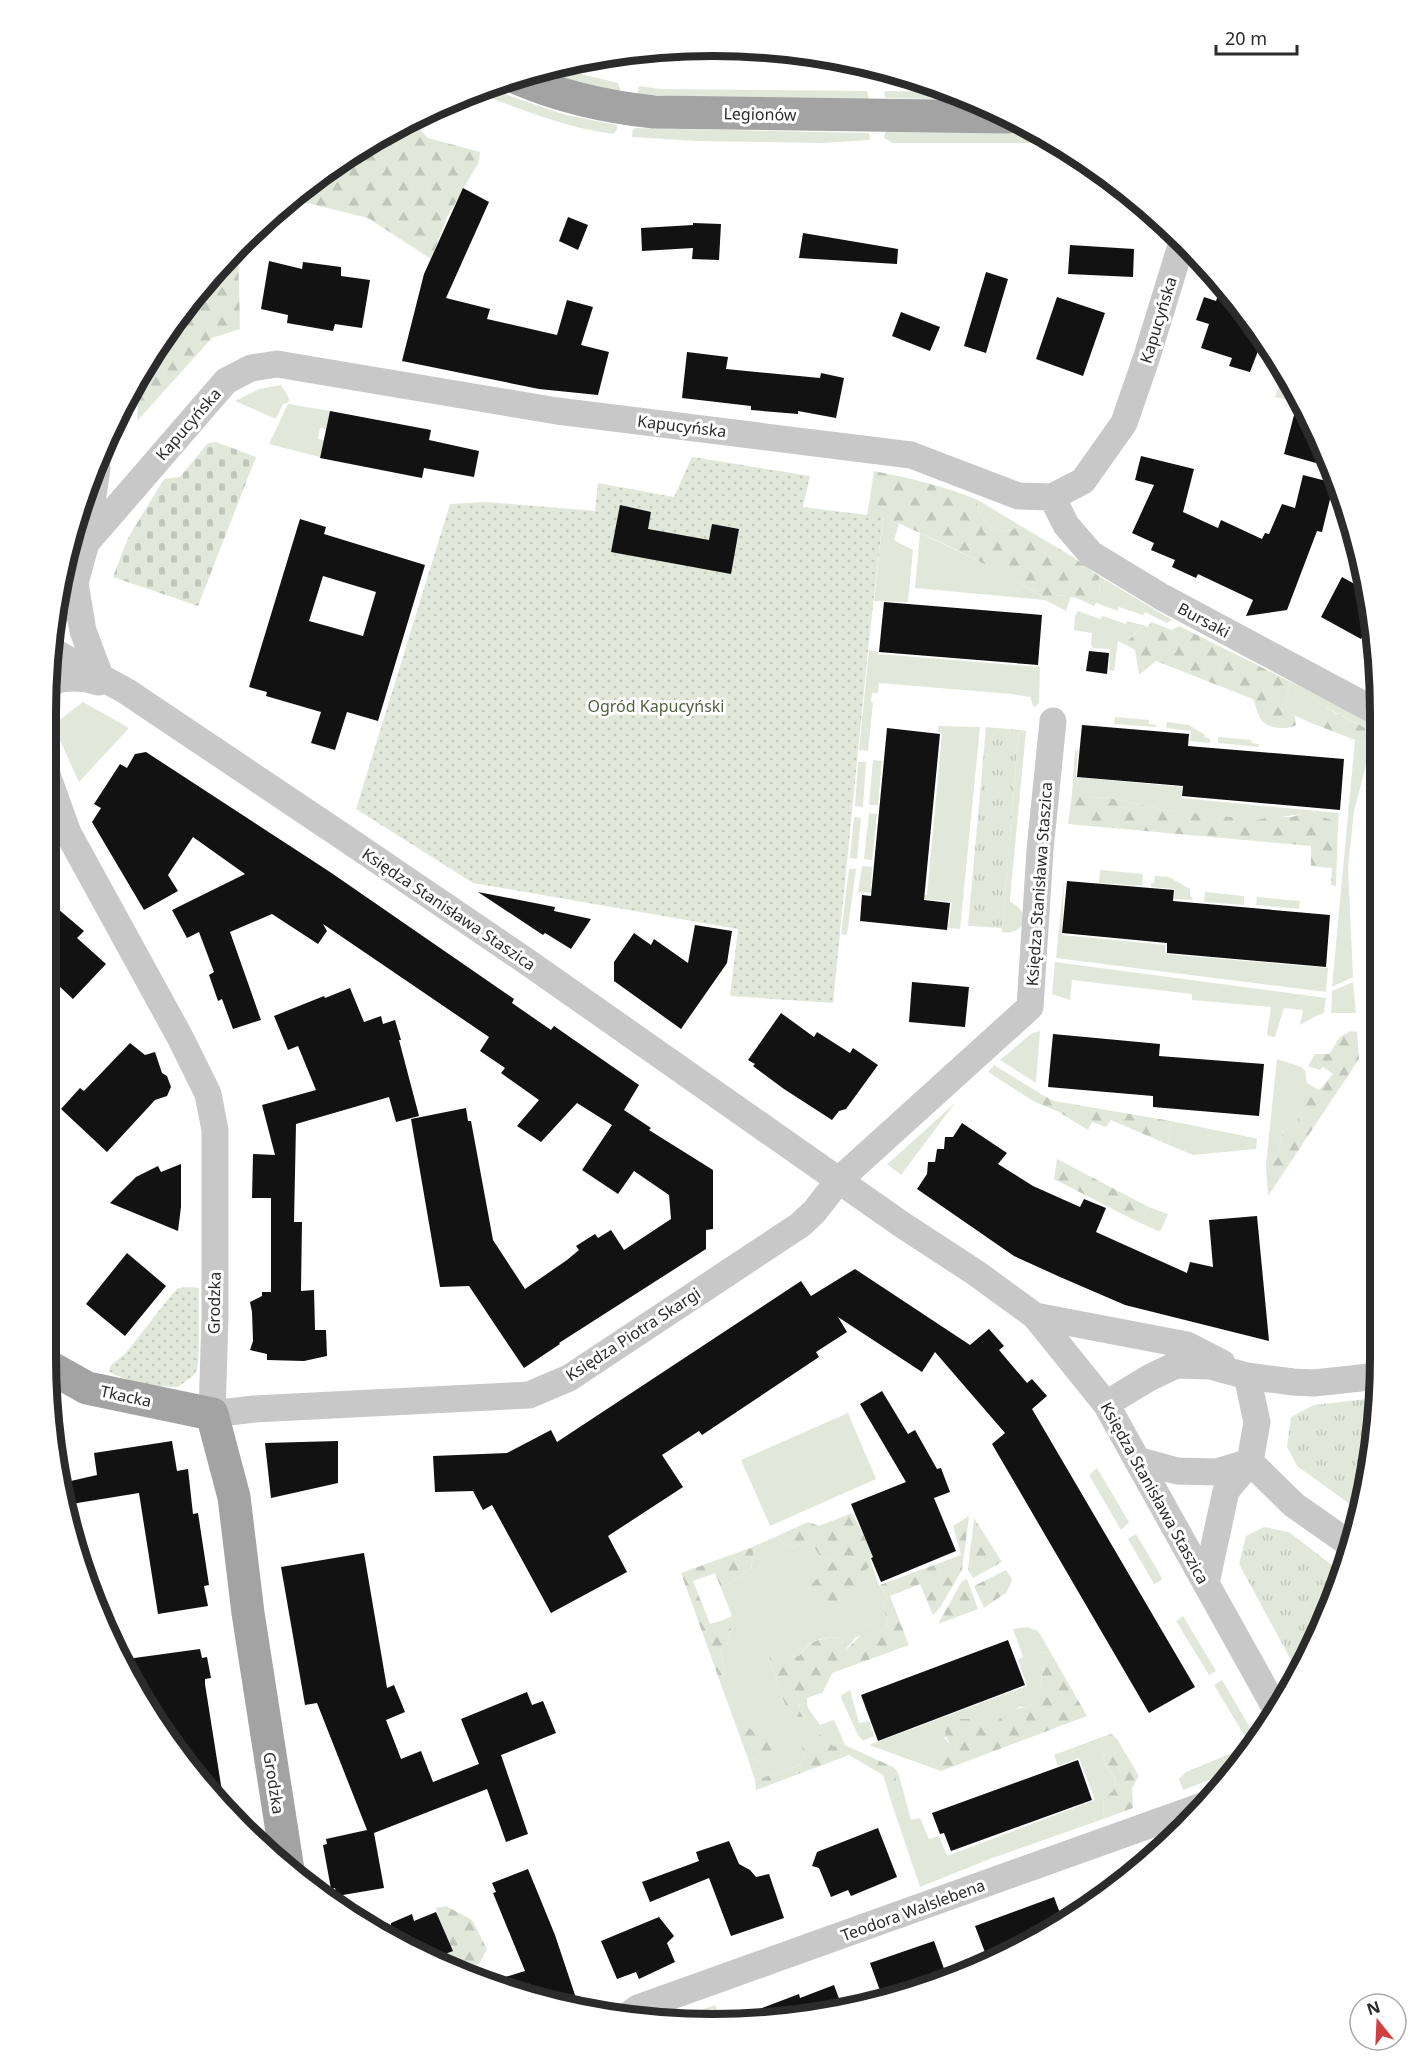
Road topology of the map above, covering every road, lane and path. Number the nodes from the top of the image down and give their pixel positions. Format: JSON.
{"nodes":[{"id":1,"x":528,"y":83,"type":"edge"},
{"id":2,"x":990,"y":117,"type":"edge"},
{"id":3,"x":1180,"y":250,"type":"edge"},
{"id":4,"x":93,"y":494,"type":"edge"},
{"id":5,"x":1052,"y":497,"type":"junction"},
{"id":6,"x":86,"y":543,"type":"junction"},
{"id":7,"x":75,"y":583,"type":"junction"},
{"id":8,"x":66,"y":598,"type":"edge"},
{"id":9,"x":58,"y":654,"type":"edge"},
{"id":10,"x":99,"y":676,"type":"junction"},
{"id":11,"x":57,"y":679,"type":"edge"},
{"id":12,"x":126,"y":691,"type":"junction"},
{"id":13,"x":1370,"y":708,"type":"edge"},
{"id":14,"x":1053,"y":721,"type":"dead end"},
{"id":15,"x":56,"y":800,"type":"edge"},
{"id":16,"x":839,"y":1180,"type":"junction"},
{"id":17,"x":1035,"y":1316,"type":"junction"},
{"id":18,"x":56,"y":1371,"type":"edge"},
{"id":19,"x":1247,"y":1376,"type":"junction"},
{"id":20,"x":1370,"y":1377,"type":"edge"},
{"id":21,"x":1107,"y":1404,"type":"junction"},
{"id":22,"x":212,"y":1414,"type":"junction"},
{"id":23,"x":1137,"y":1460,"type":"junction"},
{"id":24,"x":1250,"y":1462,"type":"junction"},
{"id":25,"x":1344,"y":1540,"type":"edge"},
{"id":26,"x":1206,"y":1583,"type":"junction"},
{"id":27,"x":1272,"y":1702,"type":"edge"},
{"id":28,"x":1188,"y":1812,"type":"edge"},
{"id":29,"x":286,"y":1857,"type":"edge"},
{"id":30,"x":636,"y":2010,"type":"edge"}],
"edges":[{"from":1,"to":2,"type":"main road","name":"Legionów"},
{"from":3,"to":5,"type":"street","name":"Kapucyńska"},
{"from":4,"to":6,"type":"street"},
{"from":5,"to":6,"type":"street","name":"Kapucyńska"},
{"from":5,"to":13,"type":"street","name":"Bursaki"},
{"from":6,"to":7,"type":"street"},
{"from":7,"to":8,"type":"street"},
{"from":7,"to":10,"type":"street"},
{"from":9,"to":10,"type":"street","name":"Księdza Stanisława Staszica"},
{"from":10,"to":12,"type":"street","name":"Księdza Stanisława Staszica"},
{"from":11,"to":12,"type":"street"},
{"from":12,"to":16,"type":"street","name":"Księdza Stanisława Staszica"},
{"from":14,"to":16,"type":"street","name":"Księdza Stanisława Staszica"},
{"from":15,"to":22,"type":"street","name":"Grodzka"},
{"from":16,"to":17,"type":"street","name":"Księdza Stanisława Staszica"},
{"from":16,"to":22,"type":"street","name":"Księdza Piotra Skargi"},
{"from":17,"to":19,"type":"street"},
{"from":17,"to":21,"type":"street","name":"Księdza Stanisława Staszica"},
{"from":18,"to":22,"type":"main road","name":"Tkacka"},
{"from":19,"to":20,"type":"street"},
{"from":19,"to":21,"type":"street"},
{"from":19,"to":24,"type":"street"},
{"from":21,"to":23,"type":"street","name":"Księdza Stanisława Staszica"},
{"from":22,"to":29,"type":"main road","name":"Grodzka"},
{"from":23,"to":24,"type":"street"},
{"from":23,"to":26,"type":"street","name":"Księdza Stanisława Staszica"},
{"from":24,"to":25,"type":"street"},
{"from":24,"to":26,"type":"street"},
{"from":26,"to":27,"type":"street","name":"Księdza Stanisława Staszica"},
{"from":28,"to":30,"type":"street","name":"Teodora Walslebena"}]}
